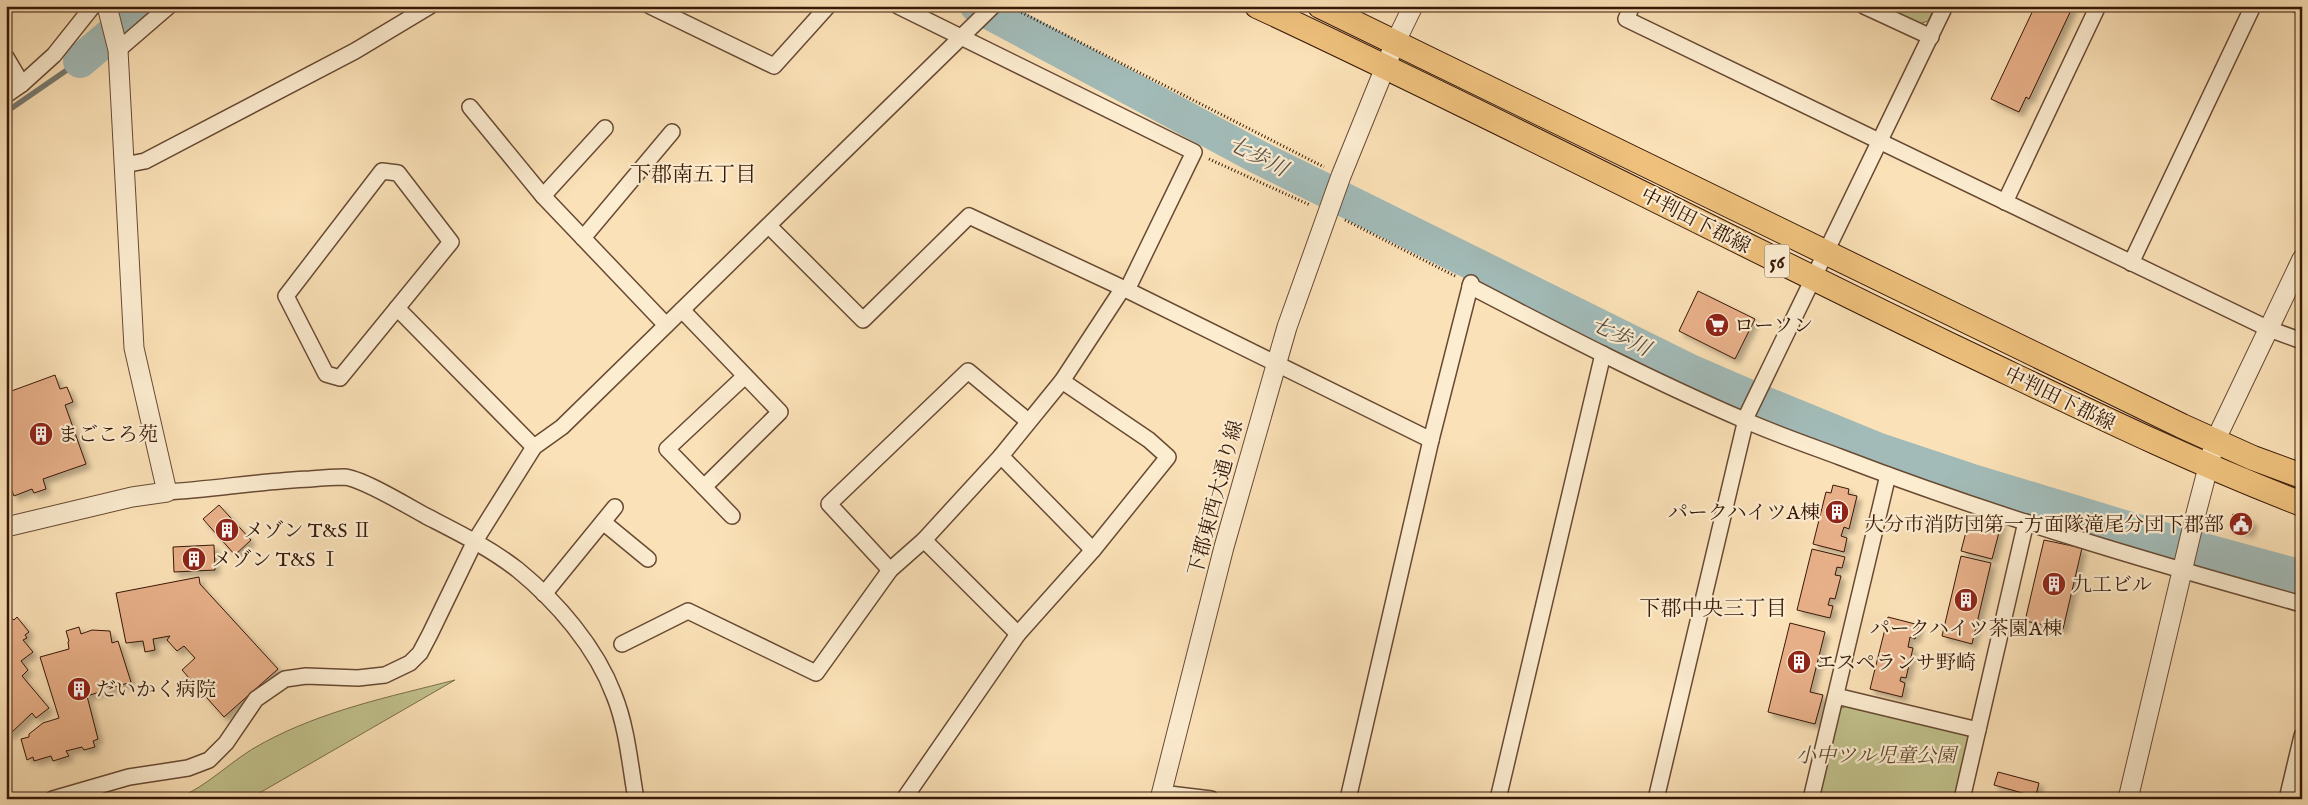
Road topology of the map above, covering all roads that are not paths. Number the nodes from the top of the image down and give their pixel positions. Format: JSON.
{"nodes":[{"id":1,"x":93,"y":6,"type":"edge"},
{"id":2,"x":169,"y":6,"type":"edge"},
{"id":3,"x":430,"y":6,"type":"edge"},
{"id":4,"x":650,"y":6,"type":"edge"},
{"id":5,"x":828,"y":6,"type":"edge"},
{"id":6,"x":898,"y":6,"type":"edge"},
{"id":7,"x":993,"y":6,"type":"edge"},
{"id":8,"x":1257,"y":6,"type":"edge"},
{"id":9,"x":1320,"y":6,"type":"edge"},
{"id":10,"x":1413,"y":6,"type":"edge"},
{"id":11,"x":1632,"y":6,"type":"edge"},
{"id":12,"x":1864,"y":6,"type":"edge"},
{"id":13,"x":1946,"y":6,"type":"edge"},
{"id":14,"x":2098,"y":6,"type":"edge"},
{"id":15,"x":2253,"y":6,"type":"edge"},
{"id":16,"x":109,"y":12,"type":"edge"},
{"id":17,"x":966,"y":34,"type":"junction"},
{"id":18,"x":1931,"y":37,"type":"junction"},
{"id":19,"x":1395,"y":42,"type":"junction"},
{"id":20,"x":117,"y":48,"type":"junction"},
{"id":21,"x":6,"y":57,"type":"edge"},
{"id":22,"x":1385,"y":66,"type":"junction"},
{"id":23,"x":22,"y":84,"type":"junction"},
{"id":24,"x":6,"y":95,"type":"edge"},
{"id":25,"x":470,"y":107,"type":"dead end"},
{"id":26,"x":605,"y":128,"type":"dead end"},
{"id":27,"x":672,"y":132,"type":"dead end"},
{"id":28,"x":1880,"y":142,"type":"junction"},
{"id":29,"x":124,"y":166,"type":"junction"},
{"id":30,"x":543,"y":196,"type":"junction"},
{"id":31,"x":2005,"y":202,"type":"junction"},
{"id":32,"x":769,"y":226,"type":"junction"},
{"id":33,"x":583,"y":238,"type":"junction"},
{"id":34,"x":1827,"y":253,"type":"junction"},
{"id":35,"x":2302,"y":259,"type":"edge"},
{"id":36,"x":2131,"y":263,"type":"junction"},
{"id":37,"x":1814,"y":279,"type":"junction"},
{"id":38,"x":1125,"y":289,"type":"junction"},
{"id":39,"x":397,"y":308,"type":"junction"},
{"id":40,"x":682,"y":310,"type":"junction"},
{"id":41,"x":666,"y":325,"type":"junction"},
{"id":42,"x":2269,"y":329,"type":"junction"},
{"id":43,"x":2302,"y":341,"type":"edge"},
{"id":44,"x":1603,"y":354,"type":"junction"},
{"id":45,"x":1276,"y":364,"type":"junction"},
{"id":46,"x":745,"y":376,"type":"junction"},
{"id":47,"x":1062,"y":381,"type":"junction"},
{"id":48,"x":1747,"y":418,"type":"junction"},
{"id":49,"x":1028,"y":421,"type":"junction"},
{"id":50,"x":1431,"y":440,"type":"junction"},
{"id":51,"x":2215,"y":441,"type":"junction"},
{"id":52,"x":534,"y":447,"type":"junction"},
{"id":53,"x":1001,"y":456,"type":"junction"},
{"id":54,"x":2208,"y":466,"type":"junction"},
{"id":55,"x":1888,"y":475,"type":"junction"},
{"id":56,"x":2302,"y":476,"type":"edge"},
{"id":57,"x":704,"y":487,"type":"junction"},
{"id":58,"x":167,"y":492,"type":"junction"},
{"id":59,"x":2302,"y":504,"type":"edge"},
{"id":60,"x":615,"y":507,"type":"dead end"},
{"id":61,"x":732,"y":516,"type":"dead end"},
{"id":62,"x":602,"y":522,"type":"junction"},
{"id":63,"x":2026,"y":522,"type":"junction"},
{"id":64,"x":6,"y":526,"type":"edge"},
{"id":65,"x":924,"y":540,"type":"junction"},
{"id":66,"x":474,"y":541,"type":"junction"},
{"id":67,"x":1093,"y":550,"type":"junction"},
{"id":68,"x":648,"y":558,"type":"dead end"},
{"id":69,"x":2183,"y":568,"type":"junction"},
{"id":70,"x":890,"y":570,"type":"junction"},
{"id":71,"x":544,"y":594,"type":"junction"},
{"id":72,"x":2302,"y":604,"type":"edge"},
{"id":73,"x":1018,"y":634,"type":"junction"},
{"id":74,"x":622,"y":644,"type":"dead end"},
{"id":75,"x":1836,"y":696,"type":"junction"},
{"id":76,"x":1978,"y":730,"type":"junction"},
{"id":77,"x":2302,"y":736,"type":"edge"},
{"id":78,"x":1160,"y":796,"type":"edge"},
{"id":79,"x":53,"y":799,"type":"edge"},
{"id":80,"x":636,"y":799,"type":"edge"},
{"id":81,"x":904,"y":799,"type":"edge"},
{"id":82,"x":1212,"y":799,"type":"edge"},
{"id":83,"x":1348,"y":799,"type":"edge"},
{"id":84,"x":1498,"y":799,"type":"edge"},
{"id":85,"x":1656,"y":799,"type":"edge"},
{"id":86,"x":1811,"y":799,"type":"edge"},
{"id":87,"x":1962,"y":799,"type":"edge"},
{"id":88,"x":2128,"y":799,"type":"edge"},
{"id":89,"x":2287,"y":799,"type":"edge"}],
"edges":[{"from":1,"to":23,"type":"street"},
{"from":2,"to":20,"type":"street"},
{"from":3,"to":29,"type":"street"},
{"from":4,"to":5,"type":"street"},
{"from":6,"to":17,"type":"street"},
{"from":7,"to":17,"type":"street"},
{"from":8,"to":22,"type":"main road","name":"中判田下郡線","number":"56"},
{"from":9,"to":19,"type":"main road","name":"中判田下郡線","number":"56"},
{"from":10,"to":19,"type":"street"},
{"from":11,"to":28,"type":"street"},
{"from":12,"to":18,"type":"street"},
{"from":13,"to":18,"type":"street"},
{"from":14,"to":31,"type":"street"},
{"from":15,"to":36,"type":"street"},
{"from":16,"to":20,"type":"street"},
{"from":17,"to":32,"type":"street"},
{"from":17,"to":38,"type":"street"},
{"from":18,"to":28,"type":"street"},
{"from":19,"to":22,"type":"street"},
{"from":19,"to":34,"type":"main road","name":"中判田下郡線","number":"56"},
{"from":20,"to":29,"type":"street"},
{"from":21,"to":23,"type":"street"},
{"from":22,"to":37,"type":"main road","name":"中判田下郡線","number":"56"},
{"from":22,"to":45,"type":"street","name":"下郡東西大通り線"},
{"from":23,"to":24,"type":"street"},
{"from":25,"to":30,"type":"street"},
{"from":26,"to":30,"type":"street"},
{"from":27,"to":33,"type":"street"},
{"from":28,"to":31,"type":"street"},
{"from":28,"to":34,"type":"street"},
{"from":29,"to":58,"type":"street"},
{"from":30,"to":33,"type":"street"},
{"from":31,"to":36,"type":"street"},
{"from":32,"to":38,"type":"street"},
{"from":32,"to":40,"type":"street"},
{"from":33,"to":41,"type":"street"},
{"from":34,"to":37,"type":"street"},
{"from":34,"to":51,"type":"main road","name":"中判田下郡線","number":"56"},
{"from":35,"to":42,"type":"street"},
{"from":36,"to":42,"type":"street"},
{"from":37,"to":48,"type":"street"},
{"from":37,"to":54,"type":"main road","name":"中判田下郡線","number":"56"},
{"from":38,"to":45,"type":"street"},
{"from":38,"to":47,"type":"street"},
{"from":39,"to":39,"type":"street"},
{"from":39,"to":52,"type":"street"},
{"from":40,"to":41,"type":"street"},
{"from":40,"to":46,"type":"street"},
{"from":41,"to":52,"type":"street"},
{"from":42,"to":43,"type":"street"},
{"from":42,"to":51,"type":"street"},
{"from":44,"to":48,"type":"street"},
{"from":44,"to":50,"type":"street"},
{"from":44,"to":84,"type":"street"},
{"from":45,"to":50,"type":"street"},
{"from":45,"to":78,"type":"street","name":"下郡東西大通り線"},
{"from":46,"to":57,"type":"street"},
{"from":46,"to":57,"type":"street"},
{"from":47,"to":49,"type":"street"},
{"from":47,"to":67,"type":"street"},
{"from":48,"to":55,"type":"street"},
{"from":48,"to":85,"type":"street"},
{"from":49,"to":53,"type":"street"},
{"from":49,"to":70,"type":"street"},
{"from":50,"to":83,"type":"street"},
{"from":51,"to":54,"type":"street"},
{"from":51,"to":56,"type":"main road","name":"中判田下郡線","number":"56"},
{"from":52,"to":66,"type":"street"},
{"from":53,"to":65,"type":"street"},
{"from":53,"to":67,"type":"street"},
{"from":54,"to":59,"type":"main road","name":"中判田下郡線","number":"56"},
{"from":54,"to":69,"type":"street"},
{"from":55,"to":63,"type":"street"},
{"from":55,"to":75,"type":"street"},
{"from":57,"to":61,"type":"street"},
{"from":58,"to":64,"type":"street"},
{"from":58,"to":66,"type":"street"},
{"from":60,"to":62,"type":"street"},
{"from":62,"to":68,"type":"street"},
{"from":62,"to":71,"type":"street"},
{"from":63,"to":69,"type":"street"},
{"from":63,"to":76,"type":"street"},
{"from":65,"to":70,"type":"street"},
{"from":65,"to":73,"type":"street"},
{"from":66,"to":71,"type":"street"},
{"from":66,"to":79,"type":"street"},
{"from":67,"to":73,"type":"street"},
{"from":69,"to":72,"type":"street"},
{"from":69,"to":88,"type":"street"},
{"from":70,"to":74,"type":"street"},
{"from":71,"to":80,"type":"street"},
{"from":73,"to":81,"type":"street"},
{"from":75,"to":76,"type":"street"},
{"from":75,"to":86,"type":"street"},
{"from":76,"to":87,"type":"street"},
{"from":77,"to":89,"type":"street"},
{"from":78,"to":82,"type":"street"}]}
